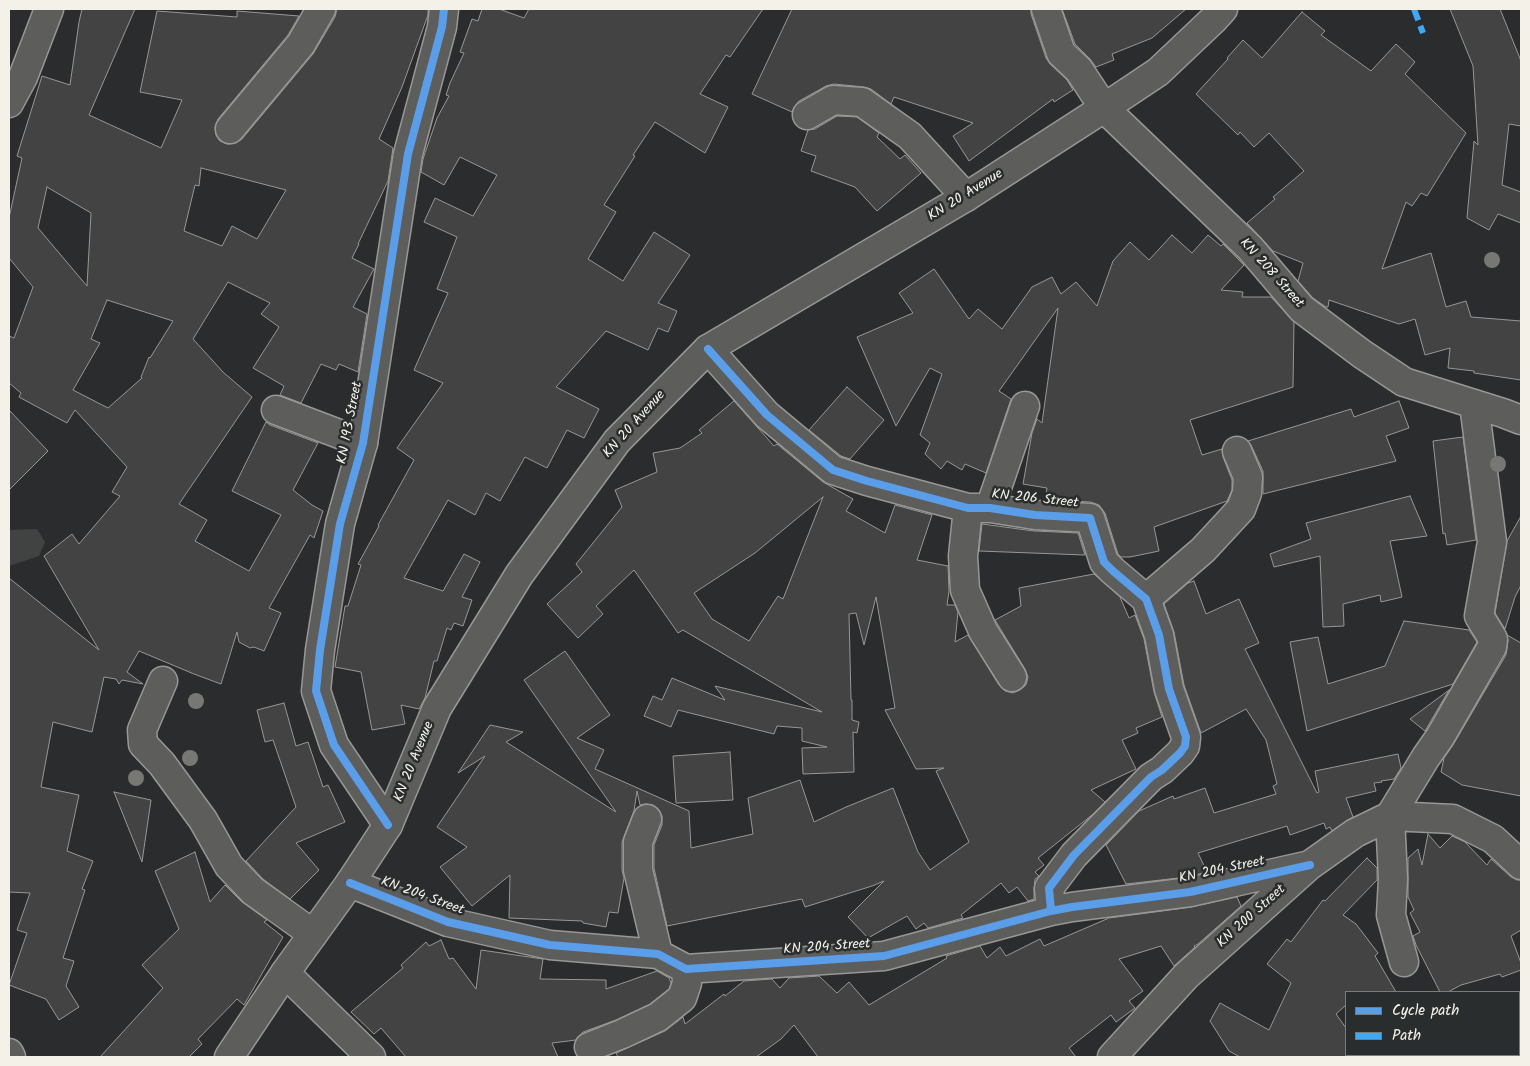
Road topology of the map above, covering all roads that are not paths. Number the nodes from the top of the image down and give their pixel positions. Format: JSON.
{"nodes":[{"id":1,"x":49,"y":9,"type":"edge"},
{"id":2,"x":321,"y":9,"type":"edge"},
{"id":3,"x":444,"y":9,"type":"edge"},
{"id":4,"x":1046,"y":9,"type":"edge"},
{"id":5,"x":1223,"y":9,"type":"edge"},
{"id":6,"x":9,"y":103,"type":"edge"},
{"id":7,"x":1104,"y":108,"type":"junction"},
{"id":8,"x":807,"y":114,"type":"dead end"},
{"id":9,"x":230,"y":129,"type":"dead end"},
{"id":10,"x":966,"y":197,"type":"junction"},
{"id":11,"x":708,"y":349,"type":"junction"},
{"id":12,"x":1474,"y":404,"type":"junction"},
{"id":13,"x":1025,"y":406,"type":"dead end"},
{"id":14,"x":276,"y":410,"type":"dead end"},
{"id":15,"x":1521,"y":420,"type":"edge"},
{"id":16,"x":362,"y":443,"type":"junction"},
{"id":17,"x":1237,"y":452,"type":"dead end"},
{"id":18,"x":979,"y":508,"type":"junction"},
{"id":19,"x":1146,"y":599,"type":"junction"},
{"id":20,"x":1012,"y":677,"type":"dead end"},
{"id":21,"x":163,"y":681,"type":"dead end"},
{"id":22,"x":1390,"y":816,"type":"junction"},
{"id":23,"x":647,"y":819,"type":"dead end"},
{"id":24,"x":388,"y":826,"type":"junction"},
{"id":25,"x":1310,"y":865,"type":"junction"},
{"id":26,"x":1521,"y":865,"type":"edge"},
{"id":27,"x":350,"y":883,"type":"junction"},
{"id":28,"x":1051,"y":911,"type":"junction"},
{"id":29,"x":313,"y":934,"type":"junction"},
{"id":30,"x":658,"y":954,"type":"junction"},
{"id":31,"x":1404,"y":962,"type":"dead end"},
{"id":32,"x":686,"y":969,"type":"junction"},
{"id":33,"x":285,"y":973,"type":"junction"},
{"id":34,"x":589,"y":1047,"type":"dead end"},
{"id":35,"x":9,"y":1053,"type":"edge"},
{"id":36,"x":11,"y":1057,"type":"edge"},
{"id":37,"x":229,"y":1057,"type":"edge"},
{"id":38,"x":371,"y":1057,"type":"edge"},
{"id":39,"x":1112,"y":1057,"type":"edge"}],
"edges":[{"from":1,"to":6,"type":"street"},
{"from":2,"to":9,"type":"street"},
{"from":3,"to":16,"type":"street","name":"KN 193 Street"},
{"from":4,"to":7,"type":"street","name":"KN 208 Street"},
{"from":5,"to":7,"type":"street","name":"KN 20 Avenue"},
{"from":7,"to":10,"type":"street","name":"KN 20 Avenue"},
{"from":7,"to":12,"type":"street","name":"KN 208 Street"},
{"from":8,"to":10,"type":"street"},
{"from":10,"to":11,"type":"street","name":"KN 20 Avenue"},
{"from":11,"to":18,"type":"street","name":"KN 206 Street"},
{"from":11,"to":24,"type":"street","name":"KN 20 Avenue"},
{"from":12,"to":15,"type":"street","name":"KN 208 Street"},
{"from":12,"to":22,"type":"street"},
{"from":13,"to":18,"type":"street"},
{"from":14,"to":16,"type":"street"},
{"from":16,"to":24,"type":"street","name":"KN 193 Street"},
{"from":17,"to":19,"type":"street"},
{"from":18,"to":19,"type":"street","name":"KN 206 Street"},
{"from":18,"to":20,"type":"street"},
{"from":19,"to":28,"type":"street"},
{"from":21,"to":29,"type":"street"},
{"from":22,"to":25,"type":"street","name":"KN 200 Street"},
{"from":22,"to":26,"type":"street","name":"KN 200 Street"},
{"from":22,"to":31,"type":"street"},
{"from":23,"to":30,"type":"street"},
{"from":24,"to":27,"type":"street","name":"KN 20 Avenue"},
{"from":25,"to":28,"type":"street","name":"KN 204 Street"},
{"from":25,"to":39,"type":"street","name":"KN 200 Street"},
{"from":27,"to":29,"type":"street","name":"KN 20 Avenue"},
{"from":27,"to":30,"type":"street","name":"KN 204 Street"},
{"from":28,"to":32,"type":"street","name":"KN 204 Street"},
{"from":29,"to":33,"type":"street","name":"KN 20 Avenue"},
{"from":30,"to":32,"type":"street","name":"KN 204 Street"},
{"from":32,"to":34,"type":"street"},
{"from":33,"to":37,"type":"street","name":"KN 20 Avenue"},
{"from":33,"to":38,"type":"street"},
{"from":35,"to":36,"type":"street"}]}
